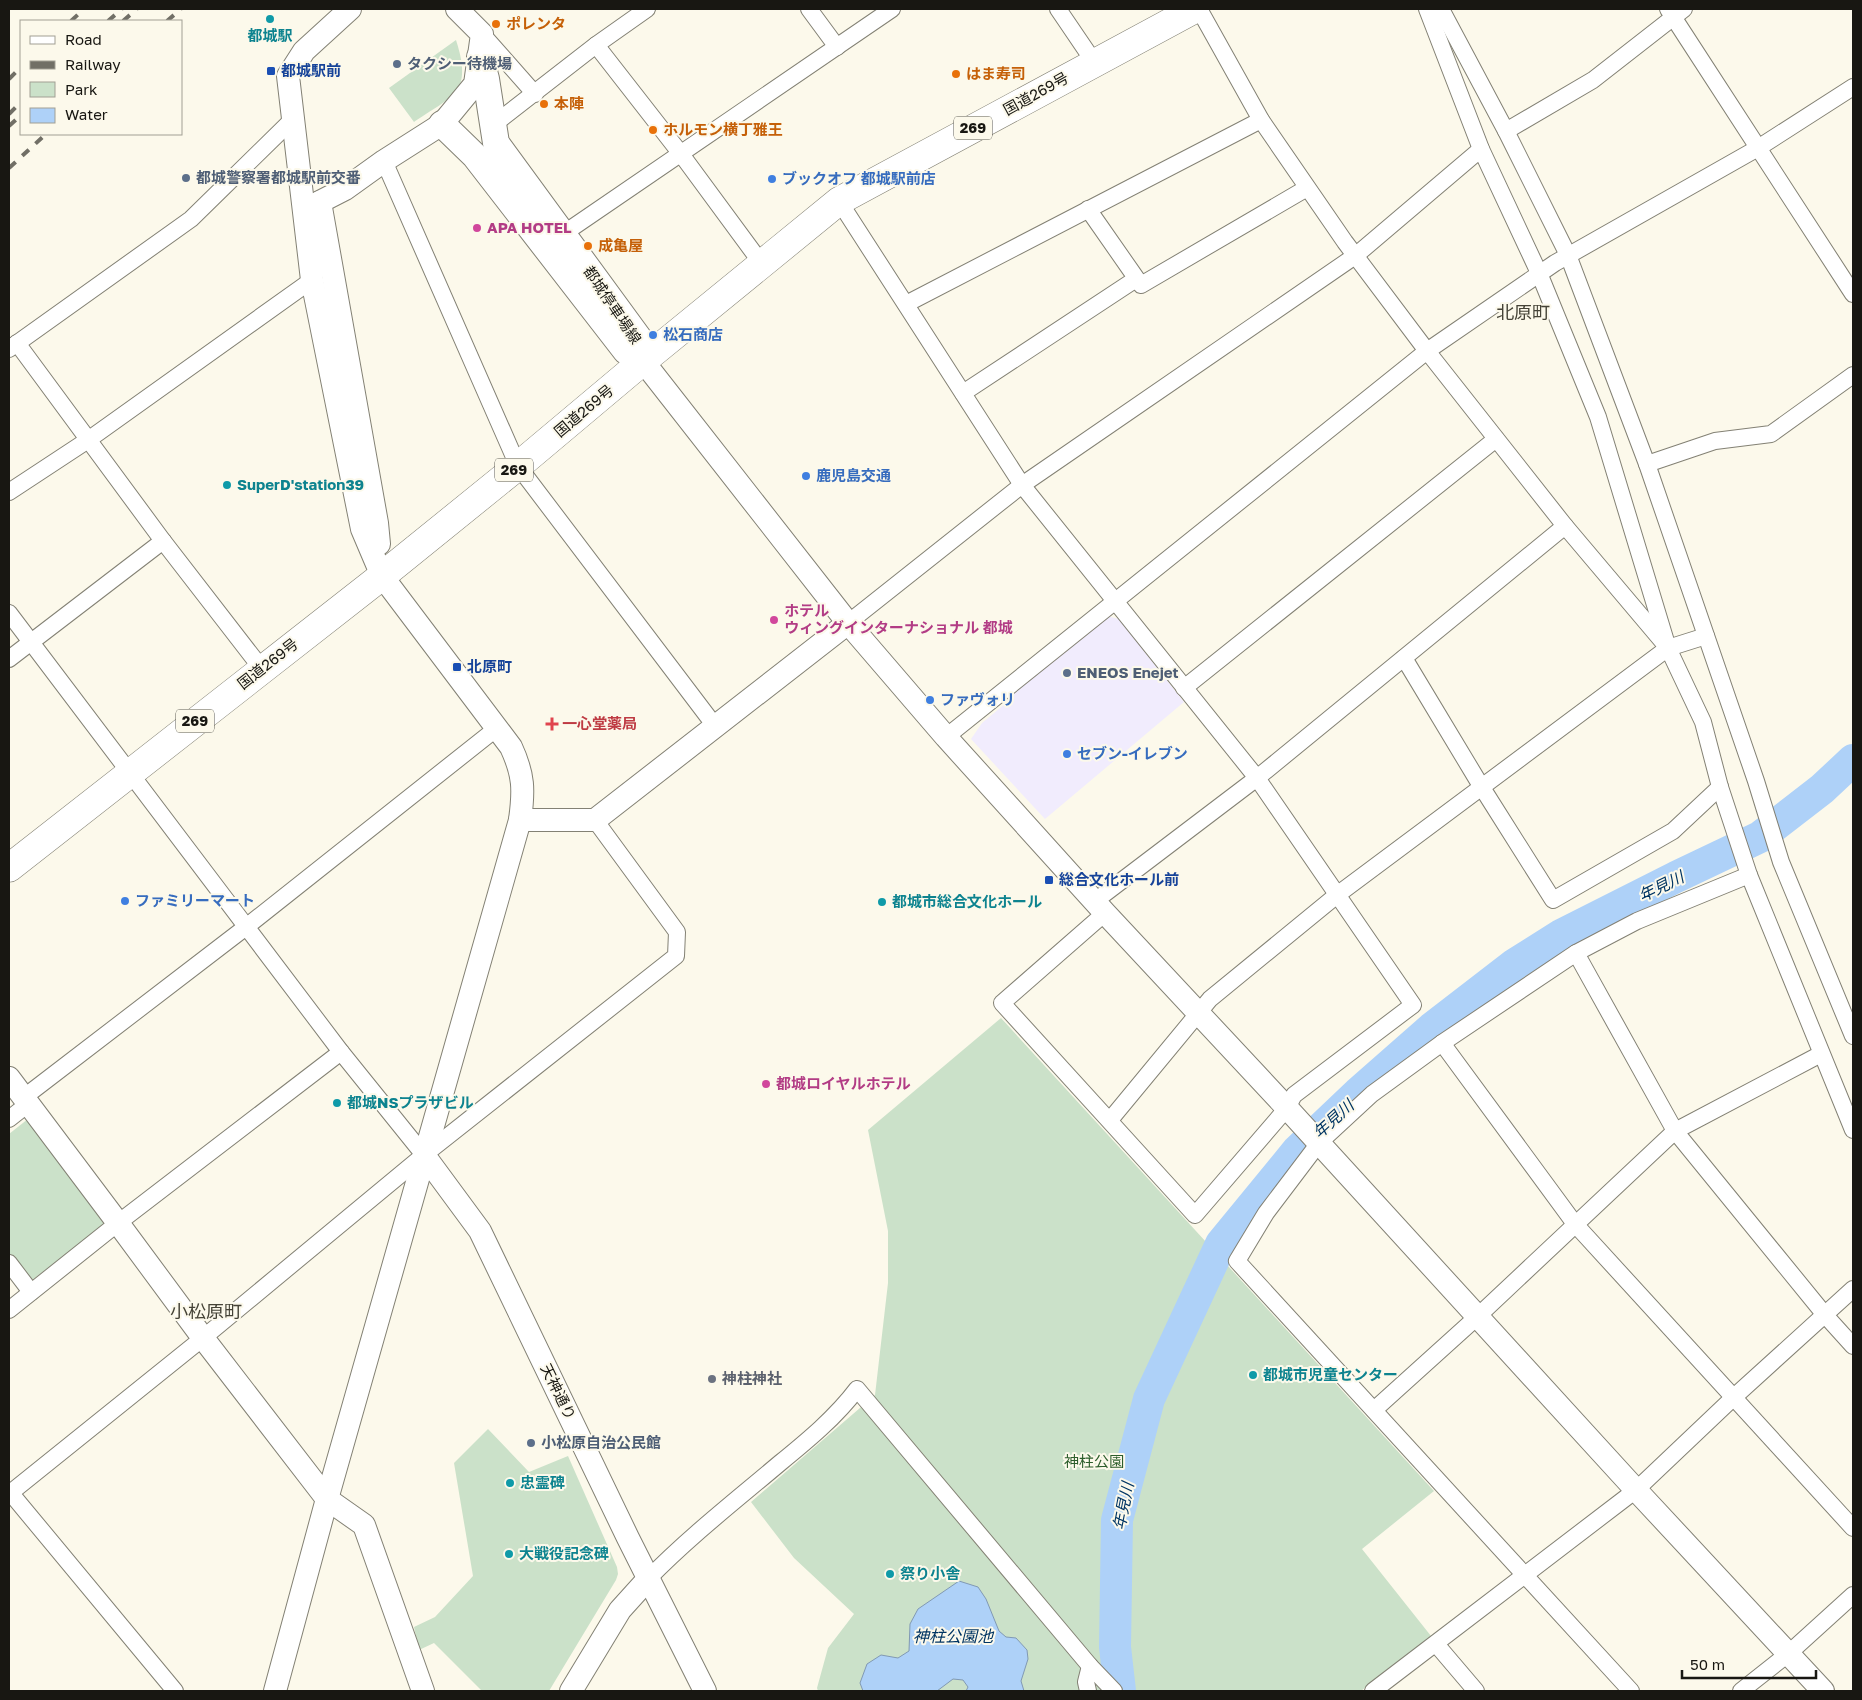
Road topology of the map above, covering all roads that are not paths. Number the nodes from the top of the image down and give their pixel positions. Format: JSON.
{"nodes":[{"id":1,"x":350,"y":9,"type":"edge"},
{"id":2,"x":458,"y":9,"type":"edge"},
{"id":3,"x":647,"y":9,"type":"edge"},
{"id":4,"x":809,"y":9,"type":"edge"},
{"id":5,"x":892,"y":9,"type":"edge"},
{"id":6,"x":1058,"y":9,"type":"edge"},
{"id":7,"x":1195,"y":9,"type":"edge"},
{"id":8,"x":1199,"y":9,"type":"edge"},
{"id":9,"x":1426,"y":9,"type":"edge"},
{"id":10,"x":1441,"y":9,"type":"edge"},
{"id":11,"x":1675,"y":12,"type":"edge"},
{"id":12,"x":596,"y":44,"type":"junction"},
{"id":13,"x":481,"y":45,"type":"junction"},
{"id":14,"x":837,"y":47,"type":"junction"},
{"id":15,"x":1094,"y":62,"type":"junction"},
{"id":16,"x":1853,"y":87,"type":"edge"},
{"id":17,"x":535,"y":94,"type":"junction"},
{"id":18,"x":292,"y":120,"type":"junction"},
{"id":19,"x":1261,"y":120,"type":"junction"},
{"id":20,"x":442,"y":124,"type":"junction"},
{"id":21,"x":493,"y":125,"type":"junction"},
{"id":22,"x":1506,"y":131,"type":"junction"},
{"id":23,"x":1758,"y":148,"type":"junction"},
{"id":24,"x":1481,"y":149,"type":"junction"},
{"id":25,"x":681,"y":154,"type":"junction"},
{"id":26,"x":384,"y":161,"type":"junction"},
{"id":27,"x":1307,"y":188,"type":"junction"},
{"id":28,"x":840,"y":201,"type":"junction"},
{"id":29,"x":312,"y":206,"type":"junction"},
{"id":30,"x":1088,"y":209,"type":"junction"},
{"id":31,"x":562,"y":234,"type":"junction"},
{"id":32,"x":1568,"y":255,"type":"junction"},
{"id":33,"x":1355,"y":256,"type":"junction"},
{"id":34,"x":762,"y":264,"type":"junction"},
{"id":35,"x":1539,"y":273,"type":"junction"},
{"id":36,"x":1136,"y":279,"type":"junction"},
{"id":37,"x":312,"y":280,"type":"junction"},
{"id":38,"x":1853,"y":294,"type":"edge"},
{"id":39,"x":906,"y":304,"type":"junction"},
{"id":40,"x":13,"y":346,"type":"edge"},
{"id":41,"x":1427,"y":351,"type":"junction"},
{"id":42,"x":643,"y":361,"type":"junction"},
{"id":43,"x":1853,"y":375,"type":"edge"},
{"id":44,"x":963,"y":393,"type":"junction"},
{"id":45,"x":1496,"y":439,"type":"junction"},
{"id":46,"x":88,"y":440,"type":"junction"},
{"id":47,"x":1647,"y":464,"type":"junction"},
{"id":48,"x":518,"y":466,"type":"junction"},
{"id":49,"x":1022,"y":485,"type":"junction"},
{"id":50,"x":9,"y":492,"type":"edge"},
{"id":51,"x":1566,"y":526,"type":"junction"},
{"id":52,"x":163,"y":541,"type":"junction"},
{"id":53,"x":382,"y":576,"type":"junction"},
{"id":54,"x":1115,"y":601,"type":"junction"},
{"id":55,"x":9,"y":613,"type":"edge"},
{"id":56,"x":848,"y":623,"type":"junction"},
{"id":57,"x":1706,"y":636,"type":"junction"},
{"id":58,"x":31,"y":642,"type":"junction"},
{"id":59,"x":1668,"y":648,"type":"junction"},
{"id":60,"x":1404,"y":658,"type":"junction"},
{"id":61,"x":9,"y":659,"type":"edge"},
{"id":62,"x":262,"y":669,"type":"junction"},
{"id":63,"x":1184,"y":688,"type":"junction"},
{"id":64,"x":715,"y":726,"type":"junction"},
{"id":65,"x":497,"y":728,"type":"junction"},
{"id":66,"x":946,"y":737,"type":"junction"},
{"id":67,"x":129,"y":772,"type":"junction"},
{"id":68,"x":1257,"y":778,"type":"junction"},
{"id":69,"x":1481,"y":786,"type":"junction"},
{"id":70,"x":1721,"y":791,"type":"junction"},
{"id":71,"x":520,"y":820,"type":"junction"},
{"id":72,"x":595,"y":820,"type":"junction"},
{"id":73,"x":9,"y":868,"type":"edge"},
{"id":74,"x":1749,"y":875,"type":"junction"},
{"id":75,"x":1337,"y":895,"type":"junction"},
{"id":76,"x":1100,"y":907,"type":"junction"},
{"id":77,"x":246,"y":927,"type":"junction"},
{"id":78,"x":1576,"y":953,"type":"junction"},
{"id":79,"x":1198,"y":1012,"type":"junction"},
{"id":80,"x":1853,"y":1036,"type":"edge"},
{"id":81,"x":1442,"y":1043,"type":"junction"},
{"id":82,"x":341,"y":1052,"type":"junction"},
{"id":83,"x":1821,"y":1054,"type":"junction"},
{"id":84,"x":9,"y":1078,"type":"edge"},
{"id":85,"x":26,"y":1101,"type":"junction"},
{"id":86,"x":1287,"y":1108,"type":"junction"},
{"id":87,"x":9,"y":1119,"type":"edge"},
{"id":88,"x":1110,"y":1120,"type":"junction"},
{"id":89,"x":1853,"y":1130,"type":"edge"},
{"id":90,"x":1675,"y":1131,"type":"junction"},
{"id":91,"x":1319,"y":1143,"type":"junction"},
{"id":92,"x":424,"y":1154,"type":"junction"},
{"id":93,"x":118,"y":1223,"type":"junction"},
{"id":94,"x":1575,"y":1224,"type":"junction"},
{"id":95,"x":9,"y":1263,"type":"edge"},
{"id":96,"x":1853,"y":1289,"type":"edge"},
{"id":97,"x":31,"y":1292,"type":"junction"},
{"id":98,"x":9,"y":1310,"type":"edge"},
{"id":99,"x":1825,"y":1315,"type":"junction"},
{"id":100,"x":1477,"y":1317,"type":"junction"},
{"id":101,"x":202,"y":1338,"type":"junction"},
{"id":102,"x":1853,"y":1346,"type":"edge"},
{"id":103,"x":1734,"y":1397,"type":"junction"},
{"id":104,"x":1374,"y":1410,"type":"junction"},
{"id":105,"x":1636,"y":1490,"type":"junction"},
{"id":106,"x":9,"y":1492,"type":"edge"},
{"id":107,"x":327,"y":1499,"type":"junction"},
{"id":108,"x":1853,"y":1528,"type":"edge"},
{"id":109,"x":1525,"y":1575,"type":"junction"},
{"id":110,"x":648,"y":1579,"type":"junction"},
{"id":111,"x":1853,"y":1595,"type":"edge"},
{"id":112,"x":1436,"y":1644,"type":"junction"},
{"id":113,"x":1788,"y":1654,"type":"junction"},
{"id":114,"x":1090,"y":1666,"type":"junction"},
{"id":115,"x":174,"y":1691,"type":"edge"},
{"id":116,"x":275,"y":1691,"type":"edge"},
{"id":117,"x":422,"y":1691,"type":"edge"},
{"id":118,"x":571,"y":1691,"type":"edge"},
{"id":119,"x":705,"y":1691,"type":"edge"},
{"id":120,"x":1088,"y":1691,"type":"edge"},
{"id":121,"x":1114,"y":1691,"type":"edge"},
{"id":122,"x":1373,"y":1691,"type":"edge"},
{"id":123,"x":1476,"y":1691,"type":"edge"},
{"id":124,"x":1632,"y":1691,"type":"edge"},
{"id":125,"x":1741,"y":1691,"type":"edge"},
{"id":126,"x":1823,"y":1691,"type":"edge"}],
"edges":[{"from":1,"to":18,"type":"street"},
{"from":2,"to":13,"type":"street"},
{"from":3,"to":12,"type":"street"},
{"from":4,"to":14,"type":"street"},
{"from":5,"to":14,"type":"street"},
{"from":6,"to":15,"type":"street"},
{"from":7,"to":15,"type":"highway","name":"国道269号","number":"269"},
{"from":8,"to":19,"type":"street"},
{"from":9,"to":24,"type":"street"},
{"from":10,"to":22,"type":"street"},
{"from":11,"to":22,"type":"street"},
{"from":11,"to":23,"type":"street"},
{"from":12,"to":17,"type":"street"},
{"from":12,"to":25,"type":"street"},
{"from":13,"to":17,"type":"street"},
{"from":13,"to":20,"type":"street"},
{"from":13,"to":21,"type":"main road","name":"都城停車場線"},
{"from":14,"to":25,"type":"street"},
{"from":15,"to":28,"type":"highway","name":"国道269号","number":"269"},
{"from":16,"to":23,"type":"street"},
{"from":17,"to":21,"type":"street"},
{"from":18,"to":29,"type":"street"},
{"from":18,"to":40,"type":"street"},
{"from":19,"to":27,"type":"street"},
{"from":19,"to":30,"type":"street"},
{"from":20,"to":26,"type":"street"},
{"from":20,"to":42,"type":"main road","name":"都城停車場線"},
{"from":21,"to":31,"type":"main road","name":"都城停車場線"},
{"from":22,"to":32,"type":"street"},
{"from":23,"to":32,"type":"street"},
{"from":23,"to":38,"type":"street"},
{"from":24,"to":33,"type":"street"},
{"from":24,"to":35,"type":"street"},
{"from":25,"to":31,"type":"street"},
{"from":25,"to":34,"type":"street"},
{"from":26,"to":29,"type":"street"},
{"from":26,"to":48,"type":"street"},
{"from":27,"to":33,"type":"street"},
{"from":27,"to":36,"type":"street"},
{"from":28,"to":34,"type":"highway","name":"国道269号","number":"269"},
{"from":28,"to":39,"type":"street"},
{"from":29,"to":37,"type":"street"},
{"from":29,"to":53,"type":"street"},
{"from":30,"to":36,"type":"street"},
{"from":30,"to":39,"type":"street"},
{"from":31,"to":42,"type":"main road","name":"都城停車場線"},
{"from":32,"to":35,"type":"street"},
{"from":32,"to":47,"type":"street"},
{"from":33,"to":41,"type":"street"},
{"from":33,"to":49,"type":"street"},
{"from":34,"to":42,"type":"highway","name":"国道269号","number":"269"},
{"from":35,"to":41,"type":"street"},
{"from":35,"to":59,"type":"street"},
{"from":36,"to":44,"type":"street"},
{"from":37,"to":46,"type":"street"},
{"from":37,"to":53,"type":"street"},
{"from":39,"to":44,"type":"street"},
{"from":40,"to":46,"type":"street"},
{"from":41,"to":45,"type":"street"},
{"from":41,"to":54,"type":"street"},
{"from":42,"to":48,"type":"highway","name":"国道269号","number":"269"},
{"from":42,"to":56,"type":"street"},
{"from":43,"to":47,"type":"street"},
{"from":44,"to":49,"type":"street"},
{"from":45,"to":51,"type":"street"},
{"from":45,"to":63,"type":"street"},
{"from":46,"to":50,"type":"street"},
{"from":46,"to":52,"type":"street"},
{"from":47,"to":57,"type":"street"},
{"from":48,"to":53,"type":"highway","name":"国道269号","number":"269"},
{"from":48,"to":64,"type":"street"},
{"from":49,"to":54,"type":"street"},
{"from":49,"to":56,"type":"street"},
{"from":51,"to":59,"type":"street"},
{"from":51,"to":60,"type":"street"},
{"from":52,"to":58,"type":"street"},
{"from":52,"to":62,"type":"street"},
{"from":53,"to":62,"type":"highway","name":"国道269号","number":"269"},
{"from":53,"to":65,"type":"street"},
{"from":54,"to":63,"type":"street"},
{"from":54,"to":66,"type":"street"},
{"from":55,"to":58,"type":"street"},
{"from":56,"to":64,"type":"street"},
{"from":56,"to":66,"type":"street"},
{"from":57,"to":59,"type":"street"},
{"from":57,"to":80,"type":"street"},
{"from":58,"to":61,"type":"street"},
{"from":58,"to":67,"type":"street"},
{"from":59,"to":69,"type":"street"},
{"from":59,"to":70,"type":"street"},
{"from":60,"to":68,"type":"street"},
{"from":60,"to":69,"type":"street"},
{"from":62,"to":67,"type":"highway","name":"国道269号","number":"269"},
{"from":63,"to":68,"type":"street"},
{"from":64,"to":72,"type":"street"},
{"from":65,"to":71,"type":"street"},
{"from":65,"to":77,"type":"street"},
{"from":66,"to":76,"type":"street"},
{"from":67,"to":73,"type":"highway","name":"国道269号","number":"269"},
{"from":67,"to":77,"type":"street"},
{"from":68,"to":75,"type":"street"},
{"from":68,"to":76,"type":"street"},
{"from":69,"to":70,"type":"street"},
{"from":69,"to":75,"type":"street"},
{"from":70,"to":74,"type":"street"},
{"from":71,"to":72,"type":"street"},
{"from":71,"to":92,"type":"street"},
{"from":72,"to":92,"type":"street"},
{"from":74,"to":78,"type":"street"},
{"from":74,"to":83,"type":"street"},
{"from":75,"to":79,"type":"street"},
{"from":75,"to":86,"type":"street"},
{"from":76,"to":79,"type":"street"},
{"from":76,"to":88,"type":"street"},
{"from":77,"to":82,"type":"street"},
{"from":77,"to":85,"type":"street"},
{"from":78,"to":81,"type":"street"},
{"from":78,"to":90,"type":"street"},
{"from":79,"to":86,"type":"street"},
{"from":79,"to":88,"type":"street"},
{"from":81,"to":91,"type":"street"},
{"from":81,"to":94,"type":"street"},
{"from":82,"to":92,"type":"street"},
{"from":82,"to":93,"type":"street"},
{"from":83,"to":89,"type":"street"},
{"from":83,"to":90,"type":"street"},
{"from":84,"to":85,"type":"street"},
{"from":85,"to":87,"type":"street"},
{"from":85,"to":93,"type":"street"},
{"from":86,"to":88,"type":"street"},
{"from":86,"to":91,"type":"street"},
{"from":90,"to":94,"type":"street"},
{"from":90,"to":99,"type":"street"},
{"from":91,"to":100,"type":"street"},
{"from":91,"to":104,"type":"street"},
{"from":92,"to":101,"type":"street"},
{"from":92,"to":107,"type":"street"},
{"from":92,"to":110,"type":"street","name":"天神通り"},
{"from":93,"to":97,"type":"street"},
{"from":93,"to":101,"type":"street"},
{"from":94,"to":100,"type":"street"},
{"from":94,"to":103,"type":"street"},
{"from":95,"to":97,"type":"street"},
{"from":96,"to":99,"type":"street"},
{"from":97,"to":98,"type":"street"},
{"from":99,"to":102,"type":"street"},
{"from":99,"to":103,"type":"street"},
{"from":100,"to":104,"type":"street"},
{"from":100,"to":105,"type":"street"},
{"from":101,"to":106,"type":"street"},
{"from":101,"to":107,"type":"street"},
{"from":103,"to":105,"type":"street"},
{"from":103,"to":108,"type":"street"},
{"from":104,"to":109,"type":"street"},
{"from":105,"to":109,"type":"street"},
{"from":105,"to":113,"type":"street"},
{"from":106,"to":115,"type":"street"},
{"from":107,"to":116,"type":"street"},
{"from":107,"to":117,"type":"street"},
{"from":109,"to":112,"type":"street"},
{"from":109,"to":124,"type":"street"},
{"from":110,"to":114,"type":"street"},
{"from":110,"to":118,"type":"street"},
{"from":110,"to":119,"type":"street","name":"天神通り"},
{"from":111,"to":113,"type":"street"},
{"from":112,"to":122,"type":"street"},
{"from":112,"to":123,"type":"street"},
{"from":113,"to":125,"type":"street"},
{"from":113,"to":126,"type":"street"},
{"from":114,"to":120,"type":"street"},
{"from":114,"to":121,"type":"street"}]}
